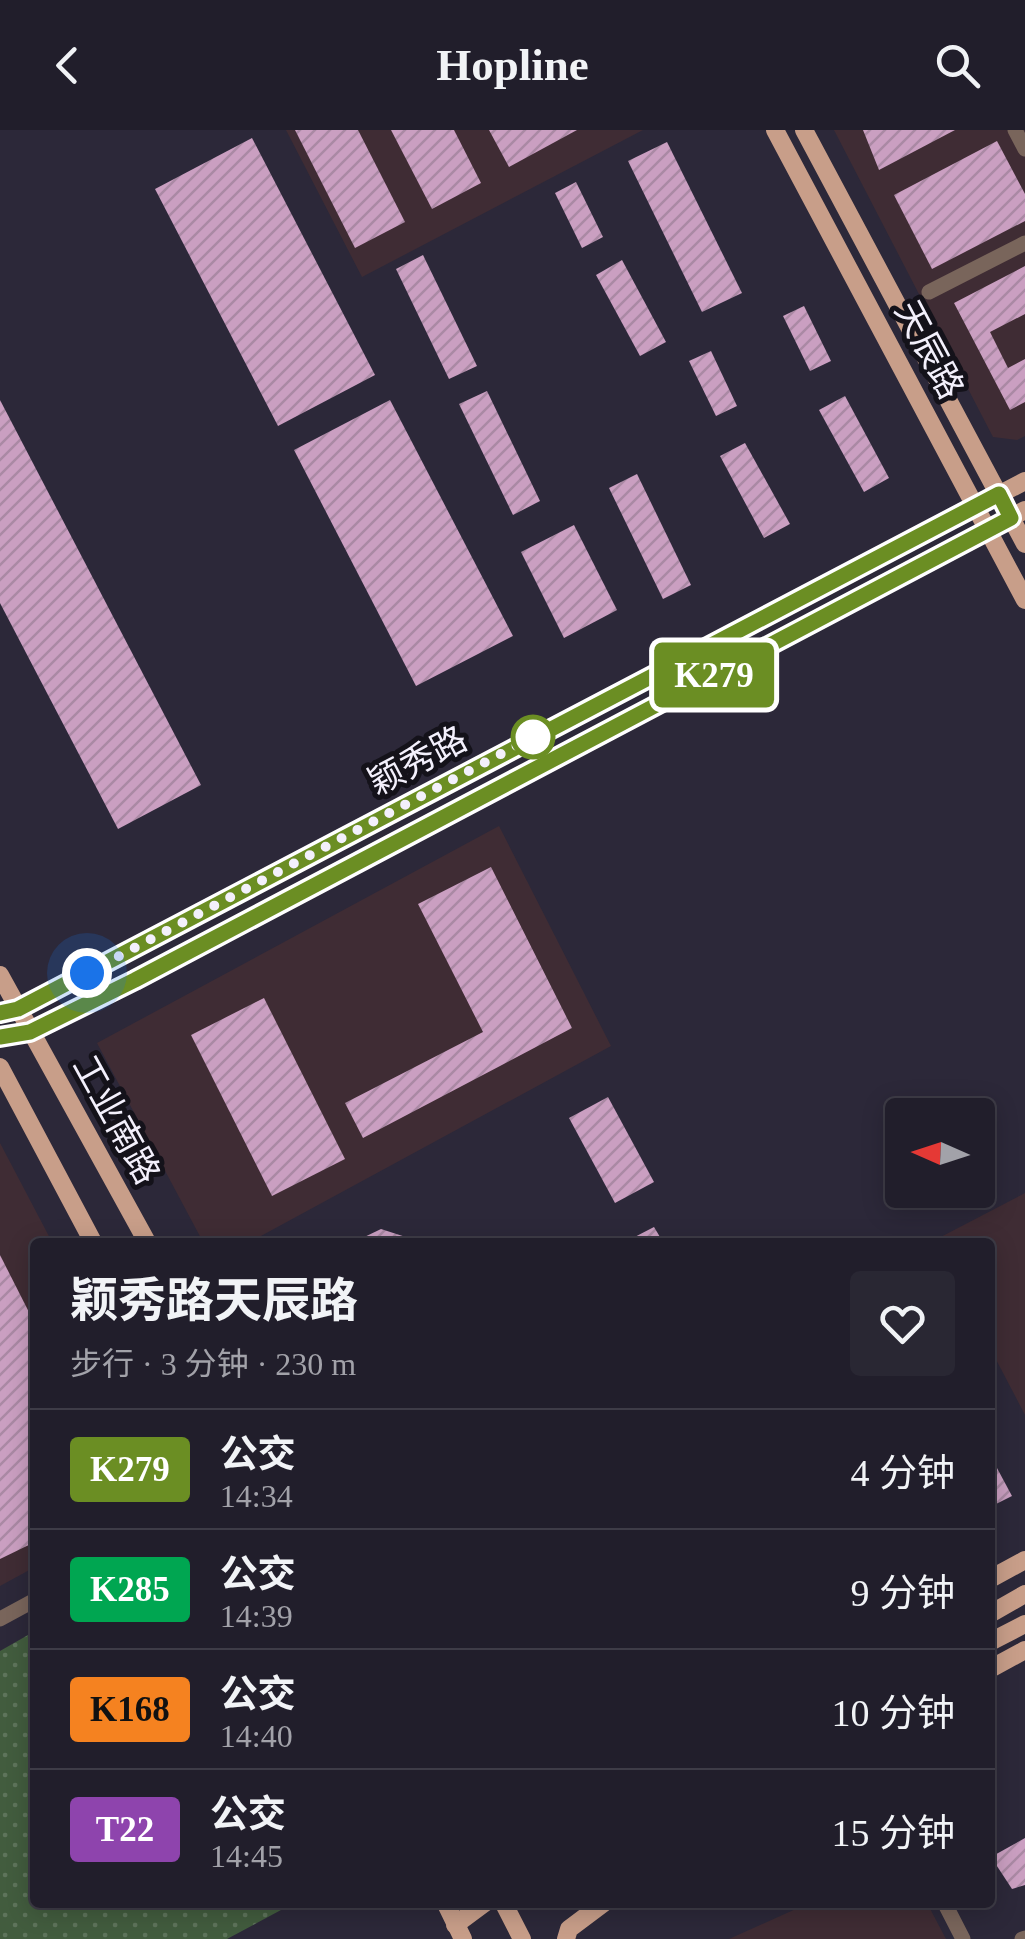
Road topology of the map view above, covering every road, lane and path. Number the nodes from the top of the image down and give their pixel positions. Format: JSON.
{"nodes":[{"id":1,"x":776,"y":130,"type":"edge"},
{"id":2,"x":804,"y":130,"type":"edge"},
{"id":3,"x":1015,"y":130,"type":"edge"},
{"id":4,"x":1025,"y":149,"type":"edge"},
{"id":5,"x":1025,"y":243,"type":"edge"},
{"id":6,"x":930,"y":292,"type":"dead end"},
{"id":7,"x":1025,"y":481,"type":"edge"},
{"id":8,"x":999,"y":494,"type":"junction"},
{"id":9,"x":976,"y":507,"type":"junction"},
{"id":10,"x":1018,"y":514,"type":"edge"},
{"id":11,"x":988,"y":530,"type":"junction"},
{"id":12,"x":1025,"y":544,"type":"edge"},
{"id":13,"x":1025,"y":600,"type":"edge"},
{"id":14,"x":0,"y":976,"type":"edge"},
{"id":15,"x":9,"y":1011,"type":"edge"},
{"id":16,"x":30,"y":1032,"type":"junction"},
{"id":17,"x":0,"y":1037,"type":"edge"},
{"id":18,"x":0,"y":1067,"type":"edge"},
{"id":19,"x":92,"y":1238,"type":"edge"},
{"id":20,"x":145,"y":1238,"type":"edge"},
{"id":21,"x":1025,"y":1560,"type":"edge"},
{"id":22,"x":995,"y":1576,"type":"edge"},
{"id":23,"x":1025,"y":1594,"type":"edge"},
{"id":24,"x":30,"y":1603,"type":"edge"},
{"id":25,"x":995,"y":1611,"type":"edge"},
{"id":26,"x":0,"y":1619,"type":"edge"},
{"id":27,"x":1025,"y":1624,"type":"edge"},
{"id":28,"x":995,"y":1639,"type":"edge"},
{"id":29,"x":1025,"y":1650,"type":"edge"},
{"id":30,"x":995,"y":1666,"type":"edge"},
{"id":31,"x":449,"y":1908,"type":"edge"},
{"id":32,"x":481,"y":1908,"type":"edge"},
{"id":33,"x":506,"y":1908,"type":"edge"},
{"id":34,"x":596,"y":1908,"type":"edge"},
{"id":35,"x":947,"y":1908,"type":"edge"},
{"id":36,"x":459,"y":1932,"type":"edge"},
{"id":37,"x":522,"y":1939,"type":"edge"},
{"id":38,"x":566,"y":1939,"type":"edge"},
{"id":39,"x":963,"y":1939,"type":"edge"}],
"edges":[{"from":1,"to":9,"type":"main road","name":"天辰路"},
{"from":2,"to":8,"type":"main road","name":"天辰路"},
{"from":3,"to":4,"type":"street"},
{"from":5,"to":6,"type":"street"},
{"from":7,"to":8,"type":"main road","name":"颖秀路"},
{"from":8,"to":9,"type":"main road","name":"颖秀路"},
{"from":8,"to":10,"type":"main road","name":"天辰路"},
{"from":9,"to":11,"type":"main road","name":"天辰路"},
{"from":9,"to":15,"type":"main road","name":"颖秀路"},
{"from":10,"to":11,"type":"main road","name":"颖秀路"},
{"from":10,"to":12,"type":"main road","name":"天辰路"},
{"from":11,"to":13,"type":"main road","name":"天辰路"},
{"from":11,"to":16,"type":"main road","name":"颖秀路"},
{"from":14,"to":15,"type":"main road","name":"工业南路"},
{"from":15,"to":16,"type":"main road","name":"工业南路"},
{"from":16,"to":17,"type":"main road","name":"颖秀路"},
{"from":16,"to":20,"type":"main road","name":"工业南路"},
{"from":18,"to":19,"type":"main road"},
{"from":21,"to":22,"type":"main road"},
{"from":23,"to":25,"type":"main road"},
{"from":24,"to":26,"type":"street"},
{"from":27,"to":28,"type":"main road"},
{"from":29,"to":30,"type":"main road"},
{"from":31,"to":36,"type":"main road"},
{"from":32,"to":36,"type":"main road"},
{"from":33,"to":37,"type":"main road"},
{"from":34,"to":38,"type":"main road"},
{"from":35,"to":39,"type":"street"}]}
